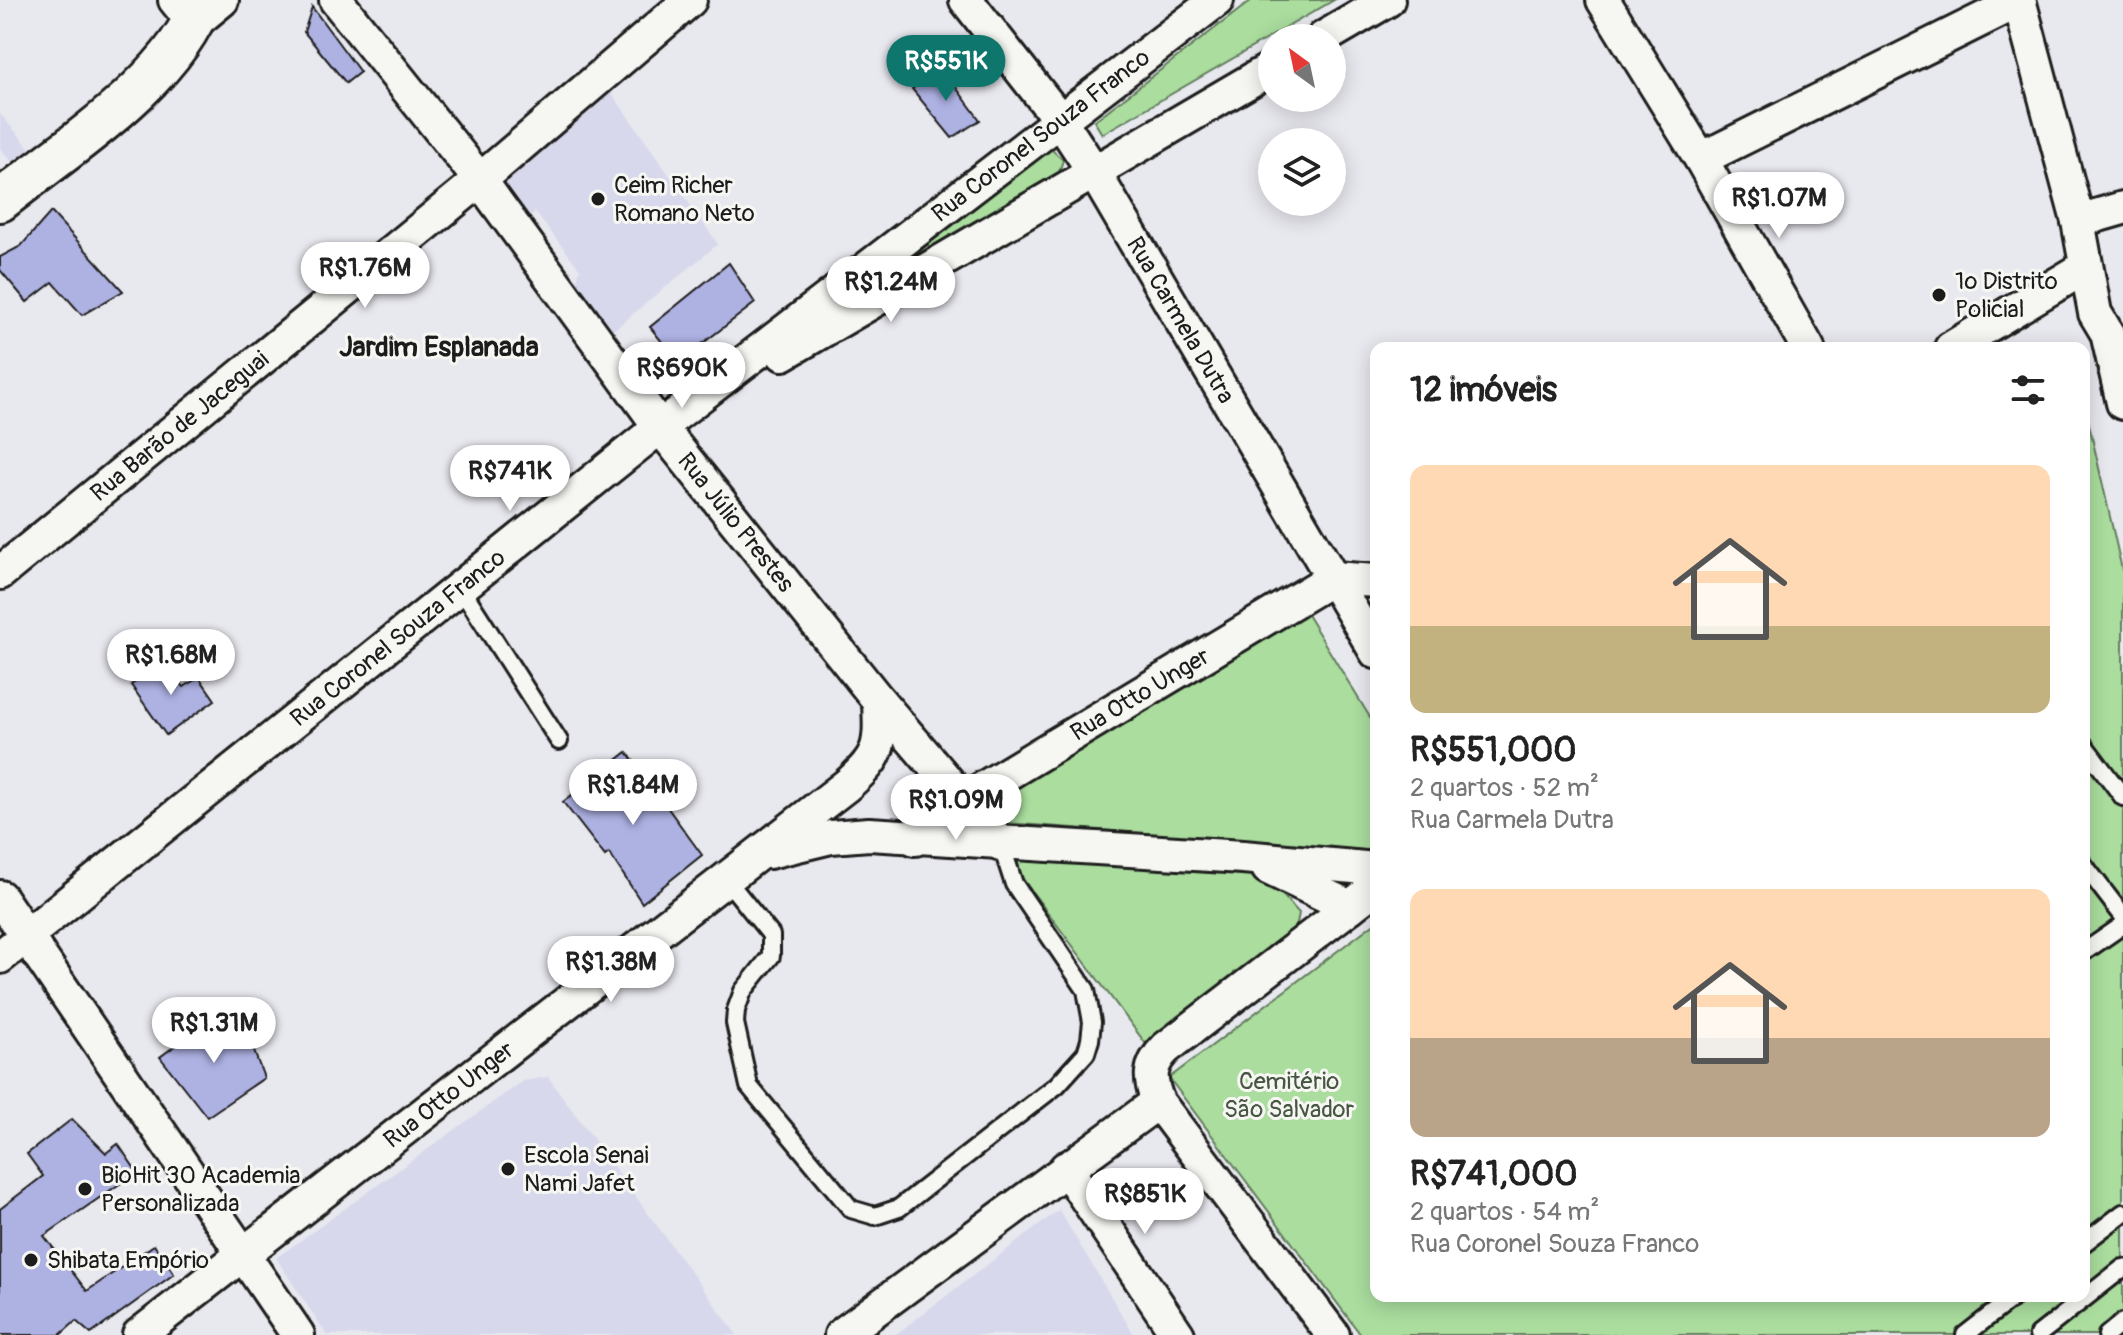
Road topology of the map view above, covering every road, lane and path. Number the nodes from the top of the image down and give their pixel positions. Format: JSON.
{"nodes":[{"id":1,"x":336,"y":0,"type":"edge"},
{"id":2,"x":690,"y":0,"type":"edge"},
{"id":3,"x":966,"y":0,"type":"edge"},
{"id":4,"x":1217,"y":0,"type":"edge"},
{"id":5,"x":1388,"y":0,"type":"edge"},
{"id":6,"x":1603,"y":0,"type":"edge"},
{"id":7,"x":2019,"y":0,"type":"edge"},
{"id":8,"x":198,"y":6,"type":"edge"},
{"id":9,"x":1346,"y":25,"type":"edge"},
{"id":10,"x":1258,"y":76,"type":"edge"},
{"id":11,"x":1060,"y":120,"type":"junction"},
{"id":12,"x":1701,"y":159,"type":"junction"},
{"id":13,"x":1094,"y":172,"type":"junction"},
{"id":14,"x":480,"y":180,"type":"junction"},
{"id":15,"x":0,"y":201,"type":"edge"},
{"id":16,"x":2123,"y":208,"type":"edge"},
{"id":17,"x":2078,"y":221,"type":"junction"},
{"id":18,"x":2084,"y":268,"type":"junction"},
{"id":19,"x":2095,"y":341,"type":"edge"},
{"id":20,"x":1805,"y":342,"type":"edge"},
{"id":21,"x":1961,"y":342,"type":"edge"},
{"id":22,"x":2123,"y":403,"type":"edge"},
{"id":23,"x":660,"y":427,"type":"junction"},
{"id":24,"x":0,"y":573,"type":"edge"},
{"id":25,"x":1333,"y":578,"type":"junction"},
{"id":26,"x":1370,"y":581,"type":"edge"},
{"id":27,"x":461,"y":588,"type":"junction"},
{"id":28,"x":1370,"y":642,"type":"edge"},
{"id":29,"x":879,"y":701,"type":"junction"},
{"id":30,"x":559,"y":741,"type":"dead end"},
{"id":31,"x":2090,"y":753,"type":"edge"},
{"id":32,"x":2123,"y":797,"type":"edge"},
{"id":33,"x":962,"y":801,"type":"junction"},
{"id":34,"x":915,"y":839,"type":"junction"},
{"id":35,"x":1001,"y":844,"type":"junction"},
{"id":36,"x":758,"y":854,"type":"junction"},
{"id":37,"x":1243,"y":857,"type":"junction"},
{"id":38,"x":1370,"y":868,"type":"edge"},
{"id":39,"x":2090,"y":873,"type":"edge"},
{"id":40,"x":726,"y":879,"type":"junction"},
{"id":41,"x":1370,"y":892,"type":"edge"},
{"id":42,"x":0,"y":897,"type":"edge"},
{"id":43,"x":1350,"y":907,"type":"junction"},
{"id":44,"x":2123,"y":916,"type":"edge"},
{"id":45,"x":2123,"y":925,"type":"edge"},
{"id":46,"x":26,"y":936,"type":"junction"},
{"id":47,"x":2090,"y":948,"type":"edge"},
{"id":48,"x":0,"y":957,"type":"edge"},
{"id":49,"x":1158,"y":1102,"type":"junction"},
{"id":50,"x":1066,"y":1168,"type":"junction"},
{"id":51,"x":2123,"y":1213,"type":"edge"},
{"id":52,"x":2090,"y":1238,"type":"edge"},
{"id":53,"x":243,"y":1254,"type":"junction"},
{"id":54,"x":2123,"y":1268,"type":"edge"},
{"id":55,"x":2090,"y":1294,"type":"edge"},
{"id":56,"x":2007,"y":1302,"type":"edge"},
{"id":57,"x":2080,"y":1302,"type":"edge"},
{"id":58,"x":2123,"y":1322,"type":"edge"},
{"id":59,"x":139,"y":1335,"type":"edge"},
{"id":60,"x":298,"y":1335,"type":"edge"},
{"id":61,"x":841,"y":1335,"type":"edge"},
{"id":62,"x":1178,"y":1335,"type":"edge"},
{"id":63,"x":1333,"y":1335,"type":"edge"},
{"id":64,"x":1965,"y":1335,"type":"edge"},
{"id":65,"x":2038,"y":1335,"type":"edge"},
{"id":66,"x":2107,"y":1335,"type":"edge"}],
"edges":[{"from":1,"to":14,"type":"street","name":"Rua Júlio Prestes"},
{"from":2,"to":14,"type":"street","name":"Rua Barão de Jaceguai"},
{"from":3,"to":11,"type":"street","name":"Rua Carmela Dutra"},
{"from":4,"to":11,"type":"street","name":"Rua Coronel Souza Franco"},
{"from":5,"to":9,"type":"street"},
{"from":6,"to":12,"type":"street"},
{"from":7,"to":12,"type":"street"},
{"from":7,"to":17,"type":"street"},
{"from":8,"to":15,"type":"street"},
{"from":10,"to":13,"type":"street"},
{"from":11,"to":13,"type":"street","name":"Rua Carmela Dutra"},
{"from":11,"to":23,"type":"street","name":"Rua Coronel Souza Franco"},
{"from":12,"to":20,"type":"street"},
{"from":13,"to":23,"type":"street"},
{"from":13,"to":25,"type":"street","name":"Rua Carmela Dutra"},
{"from":14,"to":23,"type":"street","name":"Rua Júlio Prestes"},
{"from":14,"to":24,"type":"street","name":"Rua Barão de Jaceguai"},
{"from":16,"to":17,"type":"street"},
{"from":17,"to":18,"type":"street"},
{"from":18,"to":19,"type":"street"},
{"from":18,"to":21,"type":"street"},
{"from":19,"to":22,"type":"street"},
{"from":23,"to":27,"type":"street","name":"Rua Coronel Souza Franco"},
{"from":23,"to":29,"type":"street","name":"Rua Júlio Prestes"},
{"from":25,"to":26,"type":"street"},
{"from":25,"to":28,"type":"street","name":"Rua Carmela Dutra"},
{"from":25,"to":33,"type":"street","name":"Rua Otto Unger"},
{"from":27,"to":30,"type":"lane"},
{"from":27,"to":46,"type":"street","name":"Rua Coronel Souza Franco"},
{"from":29,"to":33,"type":"street","name":"Rua Júlio Prestes"},
{"from":29,"to":36,"type":"street","name":"Rua Otto Unger"},
{"from":31,"to":32,"type":"lane"},
{"from":33,"to":34,"type":"street","name":"Rua Otto Unger"},
{"from":33,"to":35,"type":"street","name":"Rua Júlio Prestes"},
{"from":34,"to":35,"type":"street","name":"Rua Otto Unger"},
{"from":34,"to":36,"type":"street","name":"Rua Otto Unger"},
{"from":35,"to":37,"type":"street","name":"Rua Otto Unger"},
{"from":35,"to":40,"type":"lane"},
{"from":36,"to":40,"type":"street","name":"Rua Otto Unger"},
{"from":37,"to":38,"type":"street","name":"Rua Otto Unger"},
{"from":37,"to":43,"type":"street"},
{"from":39,"to":44,"type":"lane"},
{"from":40,"to":53,"type":"street","name":"Rua Otto Unger"},
{"from":41,"to":43,"type":"street"},
{"from":42,"to":46,"type":"street"},
{"from":43,"to":49,"type":"street"},
{"from":45,"to":47,"type":"lane"},
{"from":46,"to":48,"type":"street","name":"Rua Coronel Souza Franco"},
{"from":46,"to":53,"type":"street"},
{"from":49,"to":50,"type":"street"},
{"from":49,"to":63,"type":"street"},
{"from":50,"to":61,"type":"street"},
{"from":50,"to":62,"type":"street"},
{"from":51,"to":52,"type":"lane"},
{"from":53,"to":59,"type":"street","name":"Rua Otto Unger"},
{"from":53,"to":60,"type":"street"},
{"from":54,"to":55,"type":"lane"},
{"from":56,"to":64,"type":"lane"},
{"from":57,"to":65,"type":"lane"},
{"from":58,"to":66,"type":"lane"}]}
